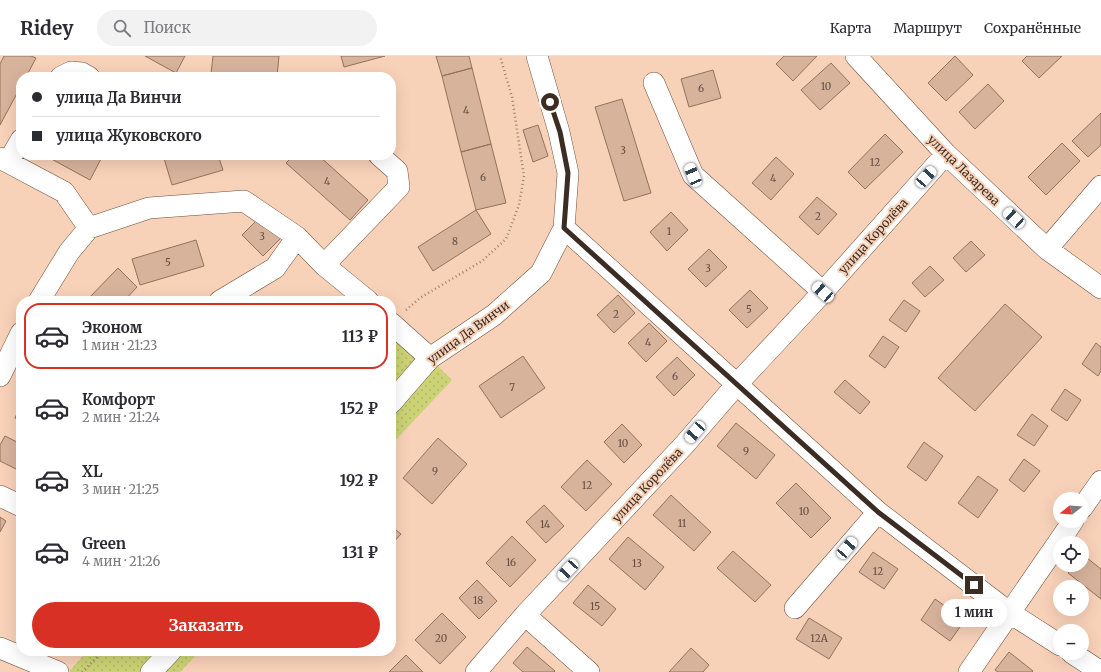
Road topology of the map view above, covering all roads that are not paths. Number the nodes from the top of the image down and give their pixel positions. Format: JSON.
{"nodes":[{"id":1,"x":537,"y":56,"type":"edge"},
{"id":2,"x":856,"y":56,"type":"edge"},
{"id":3,"x":654,"y":84,"type":"dead end"},
{"id":4,"x":16,"y":146,"type":"edge"},
{"id":5,"x":946,"y":154,"type":"junction"},
{"id":6,"x":4,"y":160,"type":"edge"},
{"id":7,"x":385,"y":160,"type":"edge"},
{"id":8,"x":1101,"y":186,"type":"edge"},
{"id":9,"x":89,"y":228,"type":"junction"},
{"id":10,"x":564,"y":228,"type":"junction"},
{"id":11,"x":297,"y":237,"type":"junction"},
{"id":12,"x":1047,"y":249,"type":"junction"},
{"id":13,"x":324,"y":265,"type":"junction"},
{"id":14,"x":1101,"y":288,"type":"edge"},
{"id":15,"x":823,"y":292,"type":"junction"},
{"id":16,"x":42,"y":296,"type":"edge"},
{"id":17,"x":228,"y":296,"type":"edge"},
{"id":18,"x":362,"y":296,"type":"edge"},
{"id":19,"x":396,"y":327,"type":"edge"},
{"id":20,"x":16,"y":343,"type":"edge"},
{"id":21,"x":430,"y":358,"type":"junction"},
{"id":22,"x":0,"y":376,"type":"edge"},
{"id":23,"x":737,"y":384,"type":"junction"},
{"id":24,"x":396,"y":396,"type":"edge"},
{"id":25,"x":1101,"y":481,"type":"edge"},
{"id":26,"x":0,"y":496,"type":"edge"},
{"id":27,"x":1089,"y":498,"type":"edge"},
{"id":28,"x":16,"y":504,"type":"edge"},
{"id":29,"x":878,"y":512,"type":"junction"},
{"id":30,"x":1068,"y":528,"type":"edge"},
{"id":31,"x":795,"y":608,"type":"dead end"},
{"id":32,"x":1010,"y":613,"type":"junction"},
{"id":33,"x":525,"y":615,"type":"junction"},
{"id":34,"x":1053,"y":641,"type":"edge"},
{"id":35,"x":0,"y":648,"type":"edge"},
{"id":36,"x":16,"y":655,"type":"edge"},
{"id":37,"x":19,"y":656,"type":"edge"},
{"id":38,"x":166,"y":656,"type":"edge"},
{"id":39,"x":1082,"y":660,"type":"edge"},
{"id":40,"x":58,"y":672,"type":"edge"},
{"id":41,"x":151,"y":672,"type":"edge"},
{"id":42,"x":476,"y":672,"type":"edge"},
{"id":43,"x":589,"y":672,"type":"edge"},
{"id":44,"x":969,"y":672,"type":"edge"},
{"id":45,"x":1100,"y":672,"type":"edge"}],
"edges":[{"from":1,"to":10,"type":"street","name":"улица Да Винчи"},
{"from":2,"to":5,"type":"street","name":"улица Лазарева"},
{"from":3,"to":15,"type":"street"},
{"from":4,"to":6,"type":"street"},
{"from":5,"to":12,"type":"street","name":"улица Лазарева"},
{"from":5,"to":15,"type":"street","name":"улица Королёва"},
{"from":6,"to":9,"type":"street"},
{"from":7,"to":13,"type":"street"},
{"from":8,"to":12,"type":"street"},
{"from":9,"to":11,"type":"street"},
{"from":9,"to":16,"type":"street"},
{"from":10,"to":21,"type":"street","name":"улица Да Винчи"},
{"from":10,"to":23,"type":"street"},
{"from":11,"to":13,"type":"street"},
{"from":11,"to":17,"type":"street"},
{"from":12,"to":14,"type":"street","name":"улица Лазарева"},
{"from":13,"to":18,"type":"street"},
{"from":15,"to":23,"type":"street","name":"улица Королёва"},
{"from":19,"to":21,"type":"street"},
{"from":20,"to":22,"type":"street"},
{"from":21,"to":24,"type":"street","name":"улица Да Винчи"},
{"from":23,"to":29,"type":"street"},
{"from":23,"to":33,"type":"street","name":"улица Королёва"},
{"from":25,"to":27,"type":"street"},
{"from":26,"to":28,"type":"street"},
{"from":29,"to":31,"type":"street"},
{"from":29,"to":32,"type":"street"},
{"from":30,"to":32,"type":"street"},
{"from":32,"to":34,"type":"street"},
{"from":32,"to":44,"type":"street"},
{"from":33,"to":42,"type":"street","name":"улица Королёва"},
{"from":33,"to":43,"type":"street"},
{"from":35,"to":36,"type":"street"},
{"from":37,"to":40,"type":"street"},
{"from":38,"to":41,"type":"street"},
{"from":39,"to":45,"type":"street"}]}
